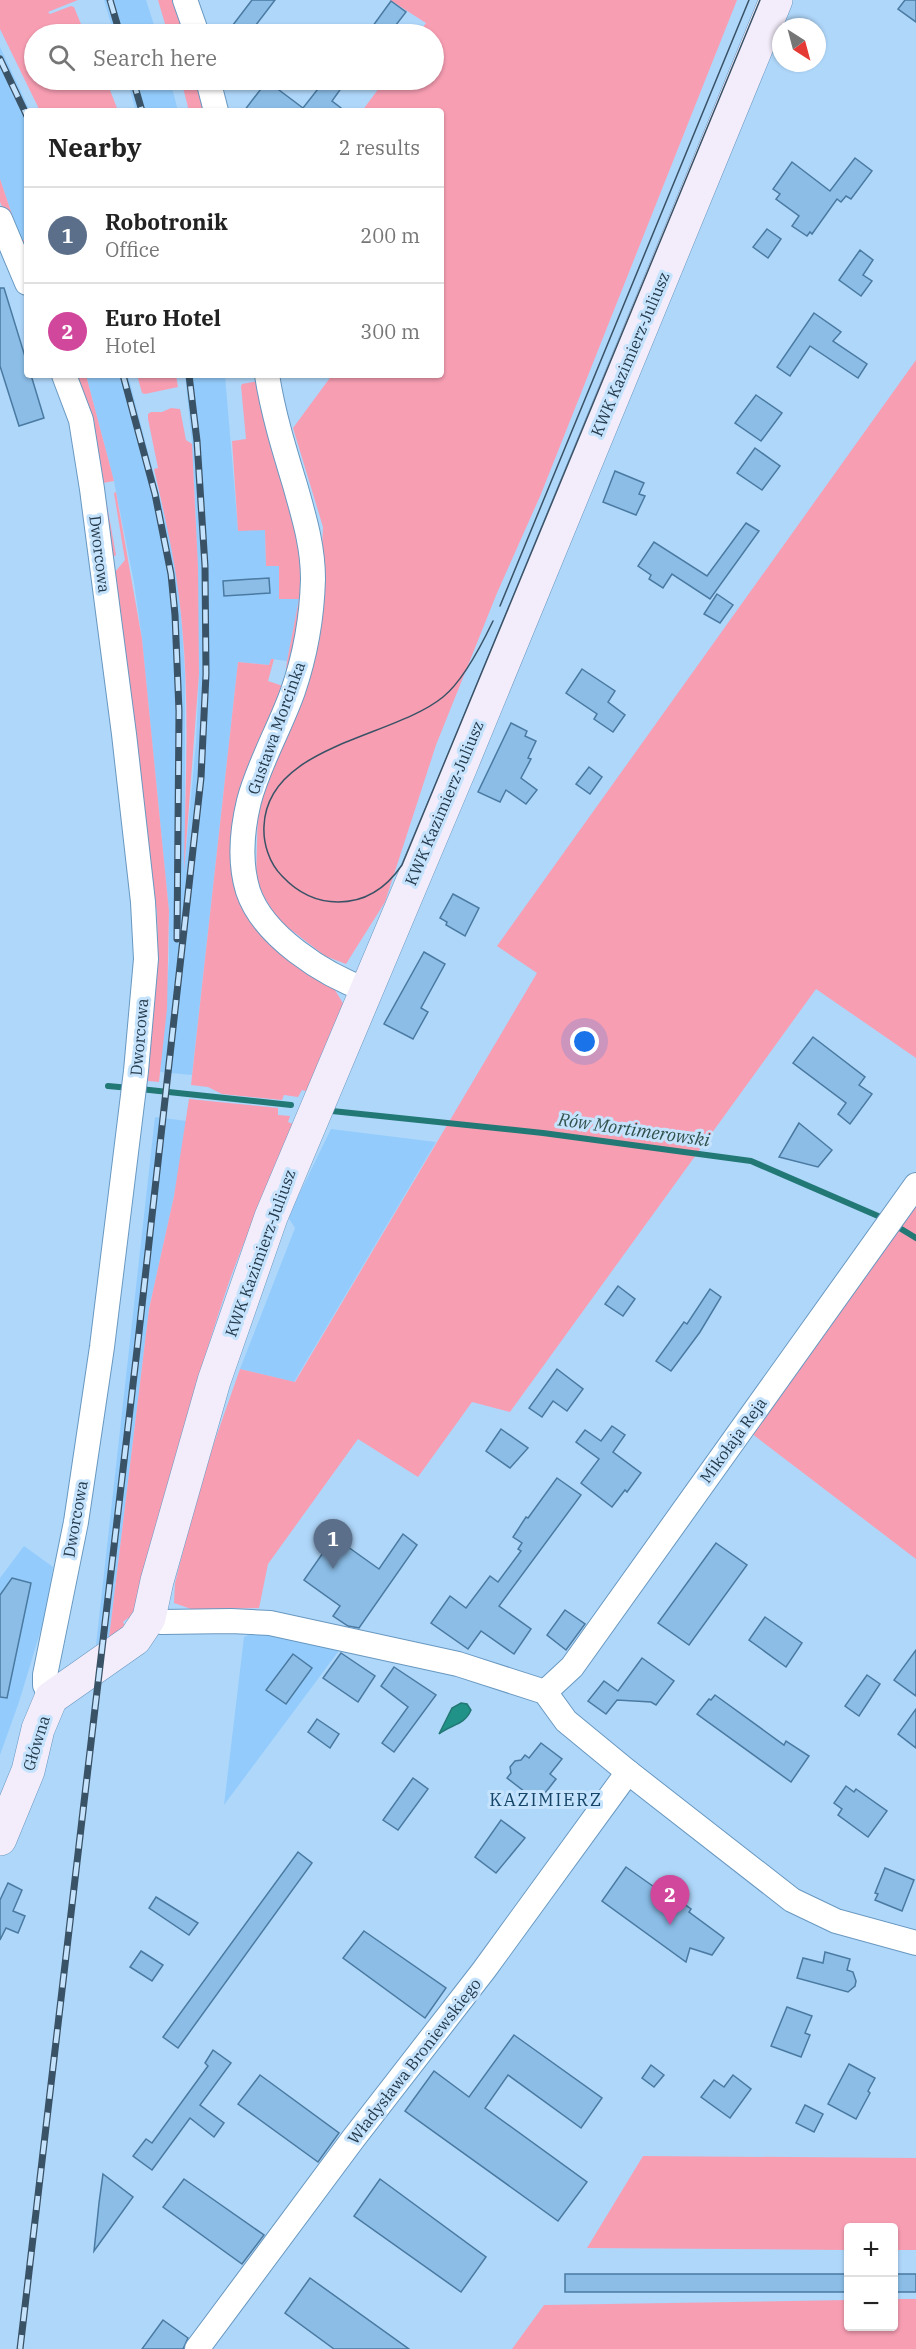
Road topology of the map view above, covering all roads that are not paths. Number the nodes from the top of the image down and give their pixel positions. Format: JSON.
{"nodes":[{"id":1,"x":185,"y":0,"type":"edge"},
{"id":2,"x":776,"y":0,"type":"edge"},
{"id":3,"x":193,"y":24,"type":"edge"},
{"id":4,"x":211,"y":90,"type":"edge"},
{"id":5,"x":215,"y":108,"type":"edge"},
{"id":6,"x":0,"y":219,"type":"edge"},
{"id":7,"x":24,"y":276,"type":"edge"},
{"id":8,"x":65,"y":378,"type":"edge"},
{"id":9,"x":268,"y":378,"type":"edge"},
{"id":10,"x":367,"y":990,"type":"junction"},
{"id":11,"x":910,"y":1194,"type":"edge"},
{"id":12,"x":149,"y":1618,"type":"junction"},
{"id":13,"x":545,"y":1692,"type":"junction"},
{"id":14,"x":51,"y":1698,"type":"junction"},
{"id":15,"x":628,"y":1772,"type":"junction"},
{"id":16,"x":0,"y":1839,"type":"edge"},
{"id":17,"x":916,"y":1943,"type":"edge"},
{"id":18,"x":197,"y":2349,"type":"edge"}],
"edges":[{"from":1,"to":3,"type":"street"},
{"from":2,"to":10,"type":"street","name":"KWK Kazimierz-Juliusz"},
{"from":4,"to":5,"type":"street"},
{"from":6,"to":7,"type":"street"},
{"from":8,"to":14,"type":"street","name":"Dworcowa"},
{"from":9,"to":10,"type":"street","name":"Gustawa Morcinka"},
{"from":10,"to":12,"type":"street","name":"KWK Kazimierz-Juliusz"},
{"from":11,"to":13,"type":"street","name":"Mikołaja Reja"},
{"from":12,"to":13,"type":"street"},
{"from":12,"to":14,"type":"street","name":"Główna"},
{"from":13,"to":15,"type":"street"},
{"from":14,"to":16,"type":"street","name":"Główna"},
{"from":15,"to":17,"type":"street"},
{"from":15,"to":18,"type":"street","name":"Władysława Broniewskiego"}]}
